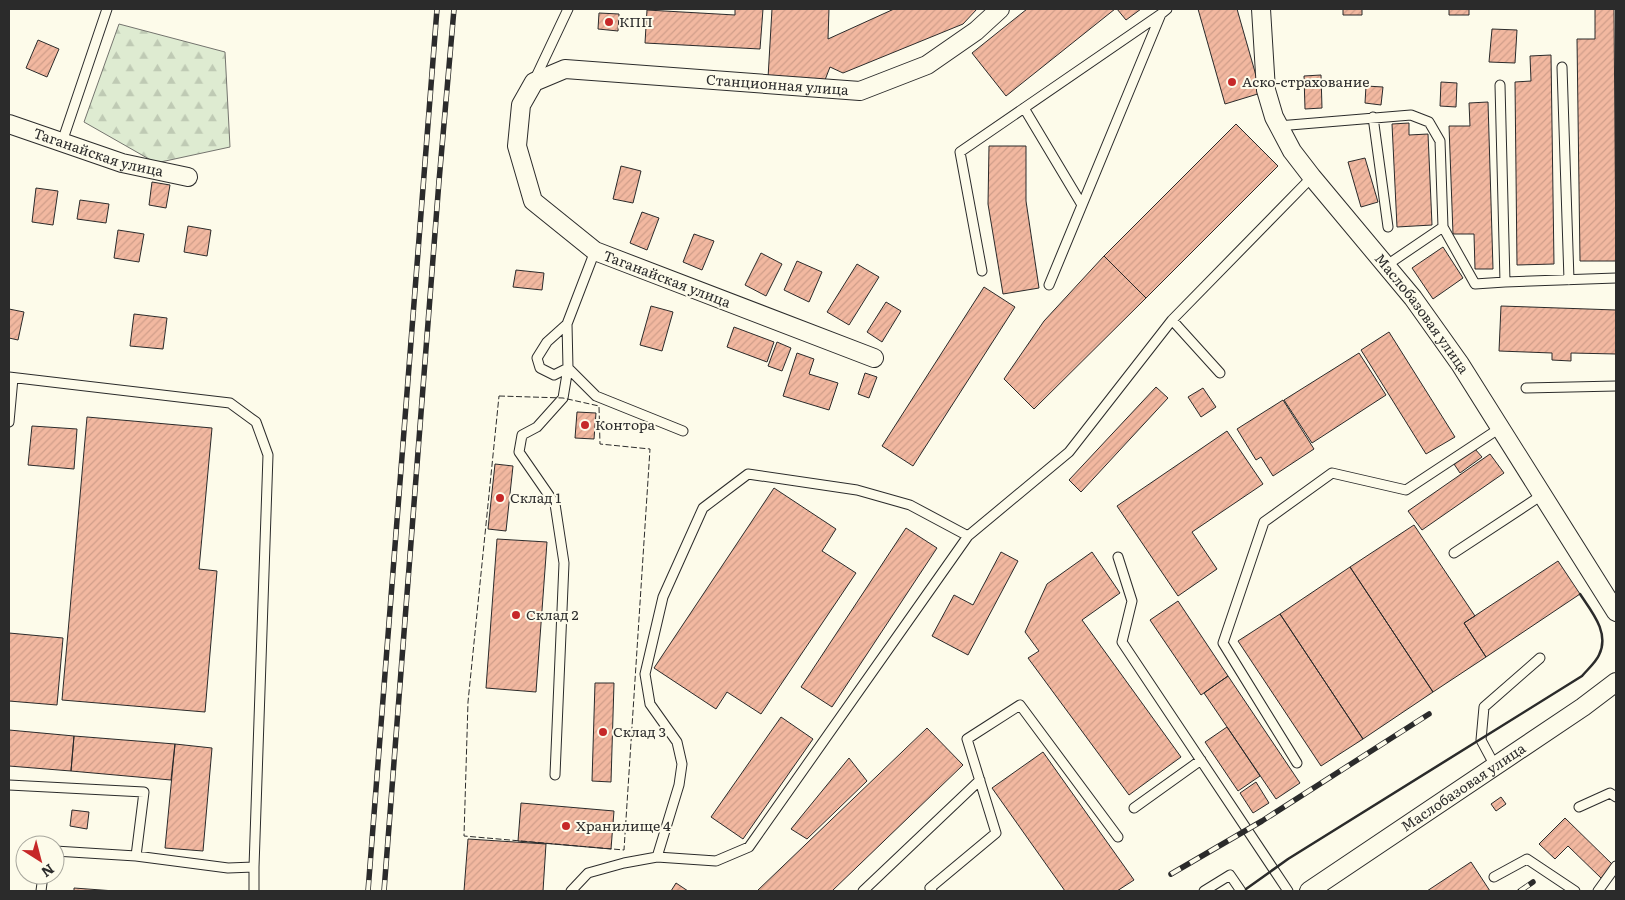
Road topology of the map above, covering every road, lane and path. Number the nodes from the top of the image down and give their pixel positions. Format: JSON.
{"nodes":[{"id":1,"x":107,"y":9,"type":"edge"},
{"id":2,"x":568,"y":9,"type":"edge"},
{"id":3,"x":1000,"y":9,"type":"edge"},
{"id":4,"x":1261,"y":9,"type":"edge"},
{"id":5,"x":1164,"y":12,"type":"edge"},
{"id":6,"x":1562,"y":67,"type":"dead end"},
{"id":7,"x":534,"y":82,"type":"junction"},
{"id":8,"x":1500,"y":85,"type":"dead end"},
{"id":9,"x":1024,"y":108,"type":"junction"},
{"id":10,"x":1373,"y":117,"type":"junction"},
{"id":11,"x":9,"y":124,"type":"edge"},
{"id":12,"x":1278,"y":126,"type":"junction"},
{"id":13,"x":62,"y":142,"type":"junction"},
{"id":14,"x":188,"y":177,"type":"dead end"},
{"id":15,"x":1312,"y":177,"type":"junction"},
{"id":16,"x":1082,"y":205,"type":"junction"},
{"id":17,"x":1443,"y":227,"type":"junction"},
{"id":18,"x":1388,"y":228,"type":"dead end"},
{"id":19,"x":595,"y":251,"type":"junction"},
{"id":20,"x":1387,"y":265,"type":"junction"},
{"id":21,"x":982,"y":271,"type":"dead end"},
{"id":22,"x":1616,"y":278,"type":"edge"},
{"id":23,"x":1569,"y":280,"type":"junction"},
{"id":24,"x":1505,"y":282,"type":"junction"},
{"id":25,"x":1049,"y":285,"type":"dead end"},
{"id":26,"x":1172,"y":320,"type":"junction"},
{"id":27,"x":567,"y":324,"type":"junction"},
{"id":28,"x":874,"y":358,"type":"dead end"},
{"id":29,"x":568,"y":368,"type":"junction"},
{"id":30,"x":1220,"y":373,"type":"dead end"},
{"id":31,"x":11,"y":378,"type":"edge"},
{"id":32,"x":1616,"y":386,"type":"edge"},
{"id":33,"x":1526,"y":388,"type":"dead end"},
{"id":34,"x":9,"y":422,"type":"edge"},
{"id":35,"x":1500,"y":428,"type":"junction"},
{"id":36,"x":683,"y":431,"type":"dead end"},
{"id":37,"x":1542,"y":495,"type":"junction"},
{"id":38,"x":968,"y":536,"type":"junction"},
{"id":39,"x":1454,"y":553,"type":"dead end"},
{"id":40,"x":1118,"y":557,"type":"dead end"},
{"id":41,"x":1616,"y":612,"type":"edge"},
{"id":42,"x":1540,"y":658,"type":"dead end"},
{"id":43,"x":1615,"y":687,"type":"edge"},
{"id":44,"x":1201,"y":760,"type":"junction"},
{"id":45,"x":1297,"y":763,"type":"dead end"},
{"id":46,"x":1495,"y":766,"type":"junction"},
{"id":47,"x":555,"y":775,"type":"dead end"},
{"id":48,"x":980,"y":780,"type":"junction"},
{"id":49,"x":9,"y":785,"type":"edge"},
{"id":50,"x":1616,"y":797,"type":"edge"},
{"id":51,"x":1579,"y":807,"type":"dead end"},
{"id":52,"x":1134,"y":808,"type":"dead end"},
{"id":53,"x":1118,"y":837,"type":"dead end"},
{"id":54,"x":65,"y":852,"type":"edge"},
{"id":55,"x":136,"y":856,"type":"junction"},
{"id":56,"x":656,"y":857,"type":"junction"},
{"id":57,"x":1616,"y":866,"type":"edge"},
{"id":58,"x":254,"y":867,"type":"junction"},
{"id":59,"x":1494,"y":877,"type":"dead end"},
{"id":60,"x":254,"y":891,"type":"edge"},
{"id":61,"x":571,"y":891,"type":"edge"},
{"id":62,"x":863,"y":891,"type":"edge"},
{"id":63,"x":932,"y":891,"type":"edge"},
{"id":64,"x":1204,"y":891,"type":"edge"},
{"id":65,"x":1241,"y":891,"type":"edge"},
{"id":66,"x":1288,"y":891,"type":"edge"},
{"id":67,"x":1309,"y":891,"type":"edge"},
{"id":68,"x":1575,"y":891,"type":"edge"},
{"id":69,"x":1598,"y":891,"type":"edge"}],
"edges":[{"from":1,"to":13,"type":"lane"},
{"from":2,"to":7,"type":"lane"},
{"from":3,"to":7,"type":"street","name":"Станционная улица"},
{"from":4,"to":12,"type":"street","name":"Маслобазовая улица"},
{"from":5,"to":9,"type":"lane"},
{"from":5,"to":16,"type":"lane"},
{"from":6,"to":23,"type":"lane"},
{"from":7,"to":19,"type":"street","name":"Таганайская улица"},
{"from":8,"to":24,"type":"lane"},
{"from":9,"to":16,"type":"lane"},
{"from":9,"to":21,"type":"lane"},
{"from":10,"to":12,"type":"lane"},
{"from":10,"to":17,"type":"lane"},
{"from":10,"to":18,"type":"lane"},
{"from":11,"to":13,"type":"street","name":"Таганайская улица"},
{"from":12,"to":15,"type":"street","name":"Маслобазовая улица"},
{"from":13,"to":14,"type":"street","name":"Таганайская улица"},
{"from":15,"to":20,"type":"street","name":"Маслобазовая улица"},
{"from":15,"to":26,"type":"lane"},
{"from":16,"to":25,"type":"lane"},
{"from":17,"to":20,"type":"lane"},
{"from":17,"to":24,"type":"lane"},
{"from":19,"to":27,"type":"lane"},
{"from":19,"to":28,"type":"street","name":"Таганайская улица"},
{"from":20,"to":35,"type":"street","name":"Маслобазовая улица"},
{"from":22,"to":23,"type":"lane"},
{"from":23,"to":24,"type":"lane"},
{"from":26,"to":30,"type":"lane"},
{"from":26,"to":38,"type":"lane"},
{"from":27,"to":29,"type":"lane"},
{"from":27,"to":29,"type":"lane"},
{"from":29,"to":36,"type":"lane"},
{"from":29,"to":47,"type":"lane"},
{"from":31,"to":34,"type":"lane"},
{"from":31,"to":58,"type":"lane"},
{"from":32,"to":33,"type":"lane"},
{"from":35,"to":37,"type":"street","name":"Маслобазовая улица"},
{"from":35,"to":45,"type":"lane"},
{"from":37,"to":39,"type":"lane"},
{"from":37,"to":41,"type":"street","name":"Маслобазовая улица"},
{"from":38,"to":56,"type":"lane"},
{"from":38,"to":56,"type":"lane"},
{"from":40,"to":44,"type":"lane"},
{"from":42,"to":46,"type":"lane"},
{"from":43,"to":46,"type":"street","name":"Маслобазовая улица"},
{"from":44,"to":52,"type":"lane"},
{"from":44,"to":66,"type":"lane"},
{"from":46,"to":67,"type":"street","name":"Маслобазовая улица"},
{"from":48,"to":53,"type":"lane"},
{"from":48,"to":62,"type":"lane"},
{"from":48,"to":63,"type":"lane"},
{"from":49,"to":55,"type":"lane"},
{"from":50,"to":51,"type":"lane"},
{"from":54,"to":55,"type":"lane"},
{"from":55,"to":58,"type":"lane"},
{"from":56,"to":61,"type":"lane"},
{"from":57,"to":69,"type":"lane"},
{"from":58,"to":60,"type":"lane"},
{"from":59,"to":68,"type":"lane"},
{"from":64,"to":65,"type":"lane"}]}
